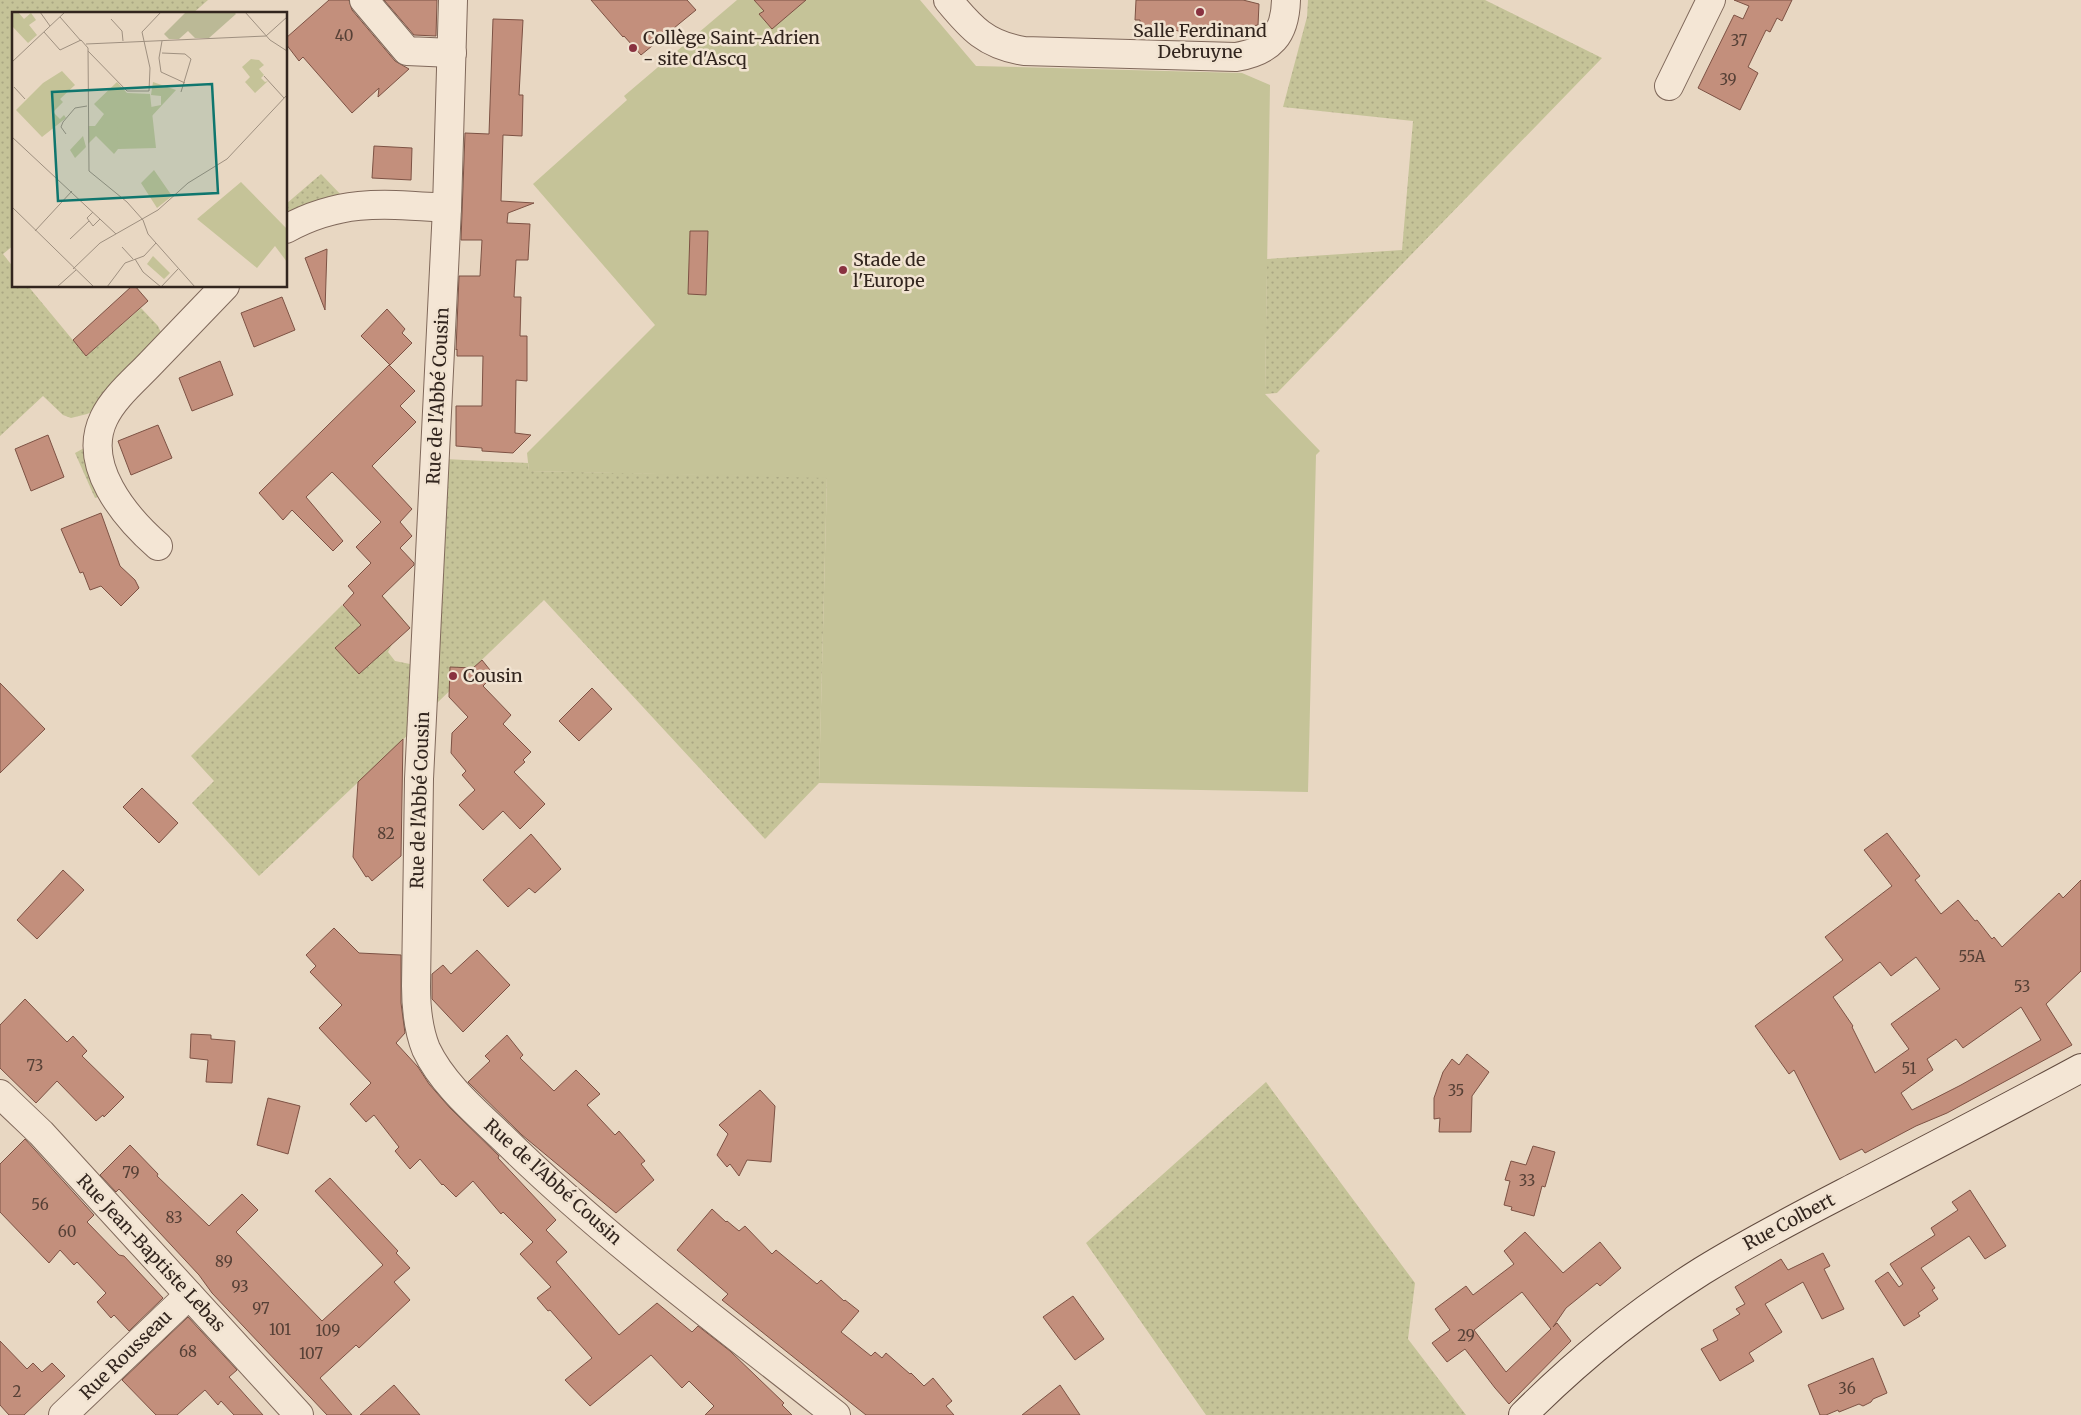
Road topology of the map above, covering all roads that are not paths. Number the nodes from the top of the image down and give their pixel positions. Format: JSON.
{"nodes":[{"id":1,"x":364,"y":0,"type":"edge"},
{"id":2,"x":454,"y":0,"type":"edge"},
{"id":3,"x":948,"y":0,"type":"edge"},
{"id":4,"x":1286,"y":0,"type":"edge"},
{"id":5,"x":1712,"y":0,"type":"edge"},
{"id":6,"x":452,"y":53,"type":"junction"},
{"id":7,"x":1669,"y":86,"type":"dead end"},
{"id":8,"x":447,"y":208,"type":"junction"},
{"id":9,"x":288,"y":228,"type":"edge"},
{"id":10,"x":223,"y":288,"type":"edge"},
{"id":11,"x":158,"y":546,"type":"dead end"},
{"id":12,"x":2081,"y":1068,"type":"edge"},
{"id":13,"x":0,"y":1094,"type":"edge"},
{"id":14,"x":189,"y":1295,"type":"junction"},
{"id":15,"x":63,"y":1415,"type":"edge"},
{"id":16,"x":299,"y":1415,"type":"edge"},
{"id":17,"x":836,"y":1415,"type":"edge"},
{"id":18,"x":1522,"y":1415,"type":"edge"}],
"edges":[{"from":1,"to":6,"type":"street"},
{"from":2,"to":6,"type":"street","name":"Rue de l'Abbé Cousin"},
{"from":3,"to":4,"type":"street"},
{"from":5,"to":7,"type":"street"},
{"from":6,"to":8,"type":"street","name":"Rue de l'Abbé Cousin"},
{"from":8,"to":9,"type":"street"},
{"from":8,"to":17,"type":"street","name":"Rue de l'Abbé Cousin"},
{"from":10,"to":11,"type":"street"},
{"from":12,"to":18,"type":"street","name":"Rue Colbert"},
{"from":13,"to":14,"type":"street","name":"Rue Jean-Baptiste Lebas"},
{"from":14,"to":15,"type":"street","name":"Rue Rousseau"},
{"from":14,"to":16,"type":"street","name":"Rue Jean-Baptiste Lebas"}]}
